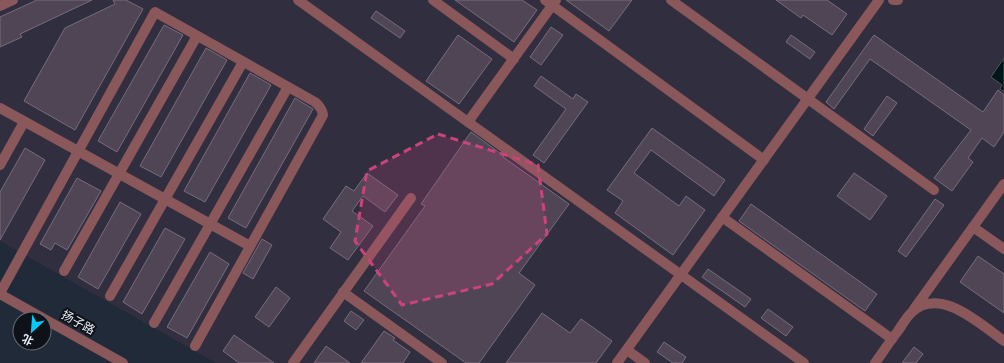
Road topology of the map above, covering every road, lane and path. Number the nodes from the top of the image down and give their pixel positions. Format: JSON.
{"nodes":[{"id":1,"x":13,"y":0,"type":"edge"},
{"id":2,"x":298,"y":0,"type":"edge"},
{"id":3,"x":433,"y":0,"type":"edge"},
{"id":4,"x":670,"y":0,"type":"edge"},
{"id":5,"x":879,"y":0,"type":"edge"},
{"id":6,"x":893,"y":0,"type":"edge"},
{"id":7,"x":898,"y":0,"type":"edge"},
{"id":8,"x":551,"y":2,"type":"edge"},
{"id":9,"x":0,"y":6,"type":"edge"},
{"id":10,"x":197,"y":36,"type":"junction"},
{"id":11,"x":514,"y":59,"type":"junction"},
{"id":12,"x":243,"y":62,"type":"junction"},
{"id":13,"x":288,"y":86,"type":"junction"},
{"id":14,"x":808,"y":99,"type":"junction"},
{"id":15,"x":0,"y":108,"type":"edge"},
{"id":16,"x":24,"y":122,"type":"junction"},
{"id":17,"x":468,"y":122,"type":"junction"},
{"id":18,"x":78,"y":152,"type":"junction"},
{"id":19,"x":764,"y":160,"type":"junction"},
{"id":20,"x":0,"y":164,"type":"edge"},
{"id":21,"x":119,"y":174,"type":"junction"},
{"id":22,"x":1004,"y":184,"type":"edge"},
{"id":23,"x":934,"y":190,"type":"dead end"},
{"id":24,"x":411,"y":198,"type":"dead end"},
{"id":25,"x":165,"y":199,"type":"junction"},
{"id":26,"x":722,"y":217,"type":"junction"},
{"id":27,"x":210,"y":224,"type":"junction"},
{"id":28,"x":973,"y":227,"type":"junction"},
{"id":29,"x":250,"y":246,"type":"junction"},
{"id":30,"x":1004,"y":249,"type":"edge"},
{"id":31,"x":64,"y":271,"type":"dead end"},
{"id":32,"x":681,"y":275,"type":"junction"},
{"id":33,"x":343,"y":292,"type":"junction"},
{"id":34,"x":0,"y":293,"type":"edge"},
{"id":35,"x":110,"y":296,"type":"dead end"},
{"id":36,"x":910,"y":314,"type":"junction"},
{"id":37,"x":154,"y":323,"type":"dead end"},
{"id":38,"x":892,"y":339,"type":"junction"},
{"id":39,"x":1004,"y":341,"type":"edge"},
{"id":40,"x":195,"y":346,"type":"dead end"},
{"id":41,"x":627,"y":350,"type":"junction"},
{"id":42,"x":121,"y":362,"type":"edge"},
{"id":43,"x":293,"y":363,"type":"edge"},
{"id":44,"x":442,"y":363,"type":"edge"},
{"id":45,"x":617,"y":363,"type":"edge"},
{"id":46,"x":645,"y":363,"type":"edge"},
{"id":47,"x":804,"y":363,"type":"edge"},
{"id":48,"x":875,"y":363,"type":"edge"}],
"edges":[{"from":1,"to":9,"type":"street"},
{"from":2,"to":17,"type":"street"},
{"from":3,"to":11,"type":"street"},
{"from":4,"to":14,"type":"street"},
{"from":5,"to":14,"type":"street"},
{"from":6,"to":7,"type":"street"},
{"from":8,"to":11,"type":"street"},
{"from":8,"to":19,"type":"street"},
{"from":10,"to":12,"type":"street"},
{"from":10,"to":18,"type":"street"},
{"from":10,"to":21,"type":"street"},
{"from":11,"to":17,"type":"street"},
{"from":12,"to":13,"type":"street"},
{"from":12,"to":25,"type":"street"},
{"from":13,"to":27,"type":"street"},
{"from":13,"to":29,"type":"street"},
{"from":14,"to":19,"type":"street"},
{"from":14,"to":23,"type":"street"},
{"from":15,"to":16,"type":"street"},
{"from":16,"to":18,"type":"street"},
{"from":16,"to":20,"type":"street"},
{"from":17,"to":32,"type":"street"},
{"from":18,"to":21,"type":"street"},
{"from":18,"to":34,"type":"street"},
{"from":19,"to":26,"type":"street"},
{"from":21,"to":25,"type":"street"},
{"from":21,"to":31,"type":"street"},
{"from":22,"to":28,"type":"street"},
{"from":24,"to":33,"type":"street"},
{"from":25,"to":27,"type":"street"},
{"from":25,"to":35,"type":"street"},
{"from":26,"to":32,"type":"street"},
{"from":26,"to":38,"type":"street"},
{"from":27,"to":29,"type":"street"},
{"from":27,"to":37,"type":"street"},
{"from":28,"to":30,"type":"street"},
{"from":28,"to":36,"type":"street"},
{"from":29,"to":40,"type":"street"},
{"from":32,"to":41,"type":"street"},
{"from":32,"to":47,"type":"street"},
{"from":33,"to":43,"type":"street"},
{"from":33,"to":44,"type":"street"},
{"from":34,"to":42,"type":"street","name":"扬子路"},
{"from":36,"to":38,"type":"street"},
{"from":36,"to":39,"type":"street"},
{"from":38,"to":48,"type":"street"},
{"from":41,"to":45,"type":"street"},
{"from":41,"to":46,"type":"street"}]}
